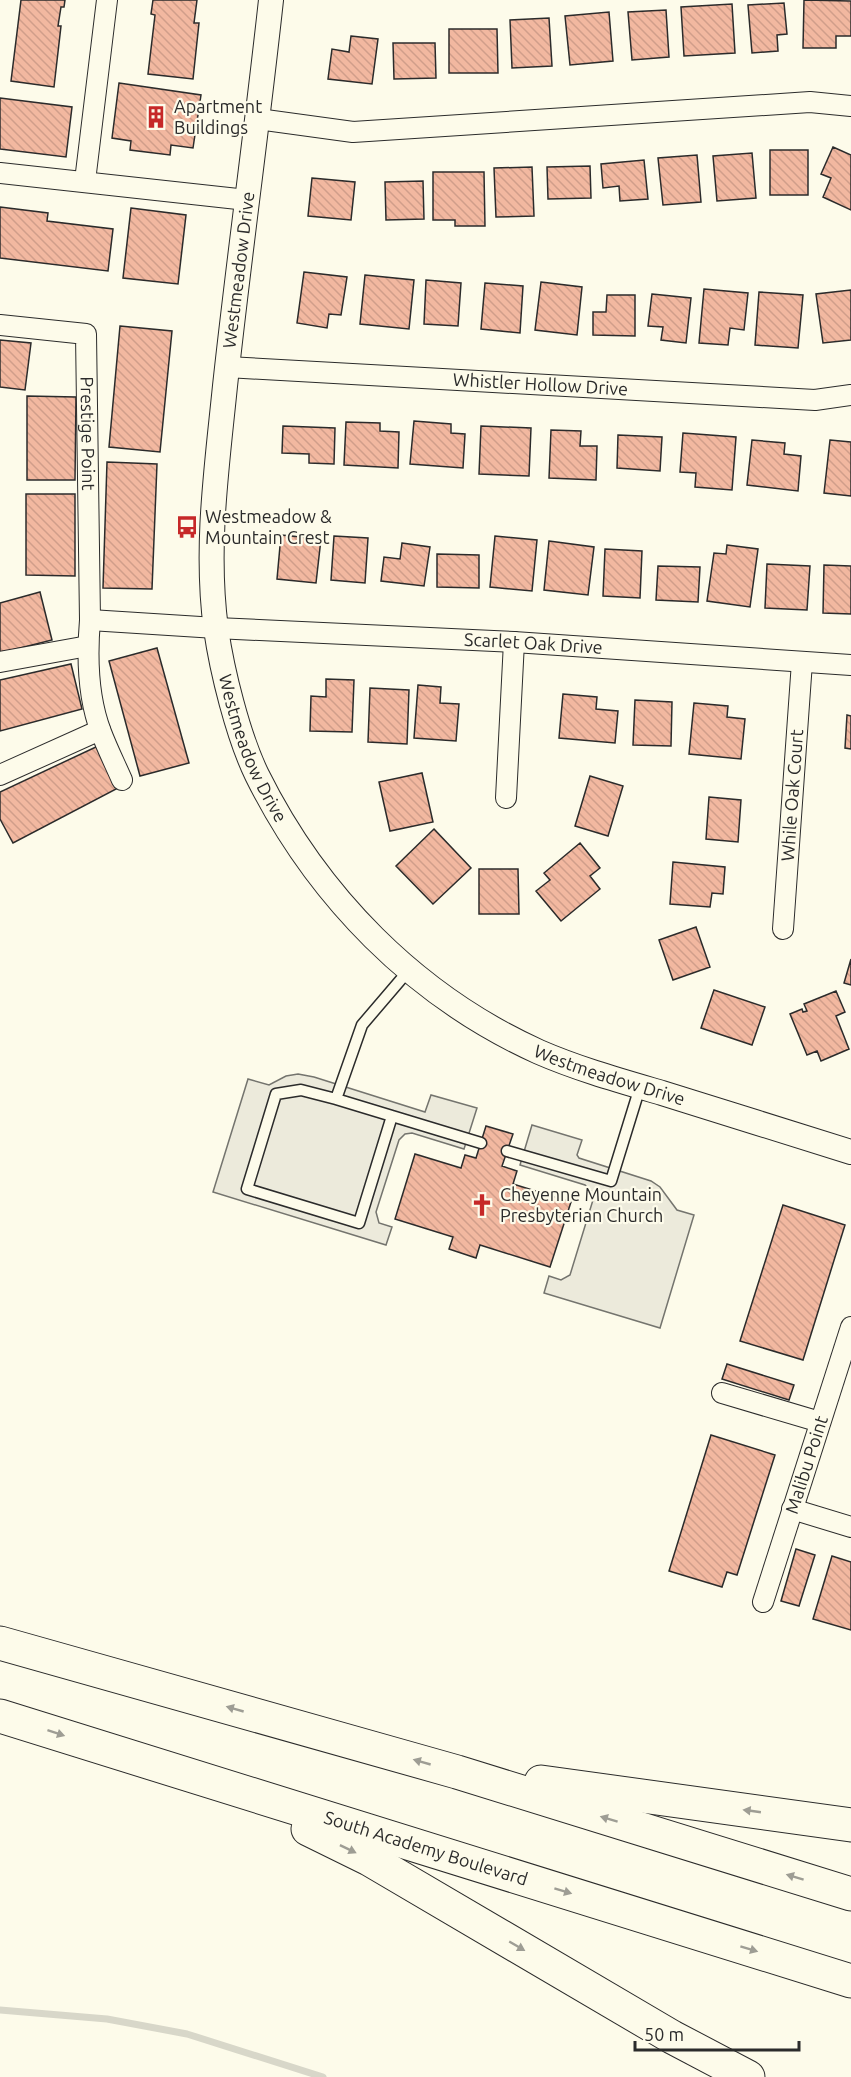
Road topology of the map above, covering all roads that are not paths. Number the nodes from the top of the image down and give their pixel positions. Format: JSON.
{"nodes":[{"id":1,"x":107,"y":0,"type":"edge"},
{"id":2,"x":271,"y":0,"type":"edge"},
{"id":3,"x":851,"y":106,"type":"edge"},
{"id":4,"x":258,"y":119,"type":"junction"},
{"id":5,"x":0,"y":173,"type":"edge"},
{"id":6,"x":85,"y":182,"type":"junction"},
{"id":7,"x":247,"y":200,"type":"junction"},
{"id":8,"x":0,"y":325,"type":"edge"},
{"id":9,"x":227,"y":367,"type":"junction"},
{"id":10,"x":851,"y":395,"type":"edge"},
{"id":11,"x":90,"y":620,"type":"junction"},
{"id":12,"x":216,"y":628,"type":"junction"},
{"id":13,"x":514,"y":642,"type":"junction"},
{"id":14,"x":88,"y":646,"type":"junction"},
{"id":15,"x":0,"y":662,"type":"edge"},
{"id":16,"x":802,"y":662,"type":"junction"},
{"id":17,"x":851,"y":665,"type":"edge"},
{"id":18,"x":100,"y":730,"type":"junction"},
{"id":19,"x":0,"y":775,"type":"edge"},
{"id":20,"x":122,"y":780,"type":"dead end"},
{"id":21,"x":506,"y":798,"type":"dead end"},
{"id":22,"x":783,"y":929,"type":"dead end"},
{"id":23,"x":409,"y":970,"type":"junction"},
{"id":24,"x":640,"y":1087,"type":"junction"},
{"id":25,"x":336,"y":1099,"type":"junction"},
{"id":26,"x":392,"y":1116,"type":"junction"},
{"id":27,"x":481,"y":1143,"type":"dead end"},
{"id":28,"x":507,"y":1151,"type":"dead end"},
{"id":29,"x":851,"y":1152,"type":"edge"},
{"id":30,"x":851,"y":1327,"type":"edge"},
{"id":31,"x":722,"y":1393,"type":"dead end"},
{"id":32,"x":820,"y":1422,"type":"junction"},
{"id":33,"x":792,"y":1509,"type":"junction"},
{"id":34,"x":851,"y":1527,"type":"edge"},
{"id":35,"x":763,"y":1602,"type":"dead end"},
{"id":36,"x":0,"y":1643,"type":"edge"},
{"id":37,"x":0,"y":1716,"type":"edge"},
{"id":38,"x":458,"y":1772,"type":"junction"},
{"id":39,"x":180,"y":1773,"type":"junction"},
{"id":40,"x":851,"y":1825,"type":"edge"},
{"id":41,"x":851,"y":1894,"type":"edge"},
{"id":42,"x":851,"y":1981,"type":"edge"},
{"id":43,"x":748,"y":2077,"type":"edge"}],
"edges":[{"from":1,"to":6,"type":"street"},
{"from":2,"to":4,"type":"street","name":"Westmeadow Drive"},
{"from":3,"to":4,"type":"street"},
{"from":4,"to":7,"type":"street","name":"Westmeadow Drive"},
{"from":5,"to":6,"type":"street"},
{"from":6,"to":7,"type":"street"},
{"from":7,"to":9,"type":"street","name":"Westmeadow Drive"},
{"from":8,"to":11,"type":"street","name":"Prestige Point"},
{"from":9,"to":10,"type":"street","name":"Whistler Hollow Drive"},
{"from":9,"to":12,"type":"street","name":"Westmeadow Drive"},
{"from":11,"to":12,"type":"street"},
{"from":11,"to":14,"type":"street","name":"Prestige Point"},
{"from":12,"to":13,"type":"street","name":"Scarlet Oak Drive"},
{"from":12,"to":23,"type":"street","name":"Westmeadow Drive"},
{"from":13,"to":16,"type":"street","name":"Scarlet Oak Drive"},
{"from":13,"to":21,"type":"street"},
{"from":14,"to":15,"type":"street"},
{"from":14,"to":18,"type":"street","name":"Prestige Point"},
{"from":16,"to":17,"type":"street","name":"Scarlet Oak Drive"},
{"from":16,"to":22,"type":"street","name":"While Oak Court"},
{"from":18,"to":19,"type":"street"},
{"from":18,"to":20,"type":"street","name":"Prestige Point"},
{"from":23,"to":24,"type":"street","name":"Westmeadow Drive"},
{"from":23,"to":25,"type":"lane"},
{"from":24,"to":28,"type":"lane"},
{"from":24,"to":29,"type":"street","name":"Westmeadow Drive"},
{"from":25,"to":26,"type":"lane"},
{"from":25,"to":26,"type":"lane"},
{"from":26,"to":27,"type":"lane"},
{"from":30,"to":32,"type":"street","name":"Malibu Point"},
{"from":31,"to":32,"type":"street"},
{"from":32,"to":33,"type":"street","name":"Malibu Point"},
{"from":33,"to":34,"type":"street"},
{"from":33,"to":35,"type":"street","name":"Malibu Point"},
{"from":38,"to":36,"type":"highway","one_way":true},
{"from":37,"to":39,"type":"highway","name":"South Academy Boulevard","one_way":true},
{"from":40,"to":38,"type":"highway","one_way":true},
{"from":41,"to":38,"type":"highway","one_way":true},
{"from":39,"to":42,"type":"highway","name":"South Academy Boulevard","one_way":true},
{"from":39,"to":43,"type":"highway","one_way":true}]}
